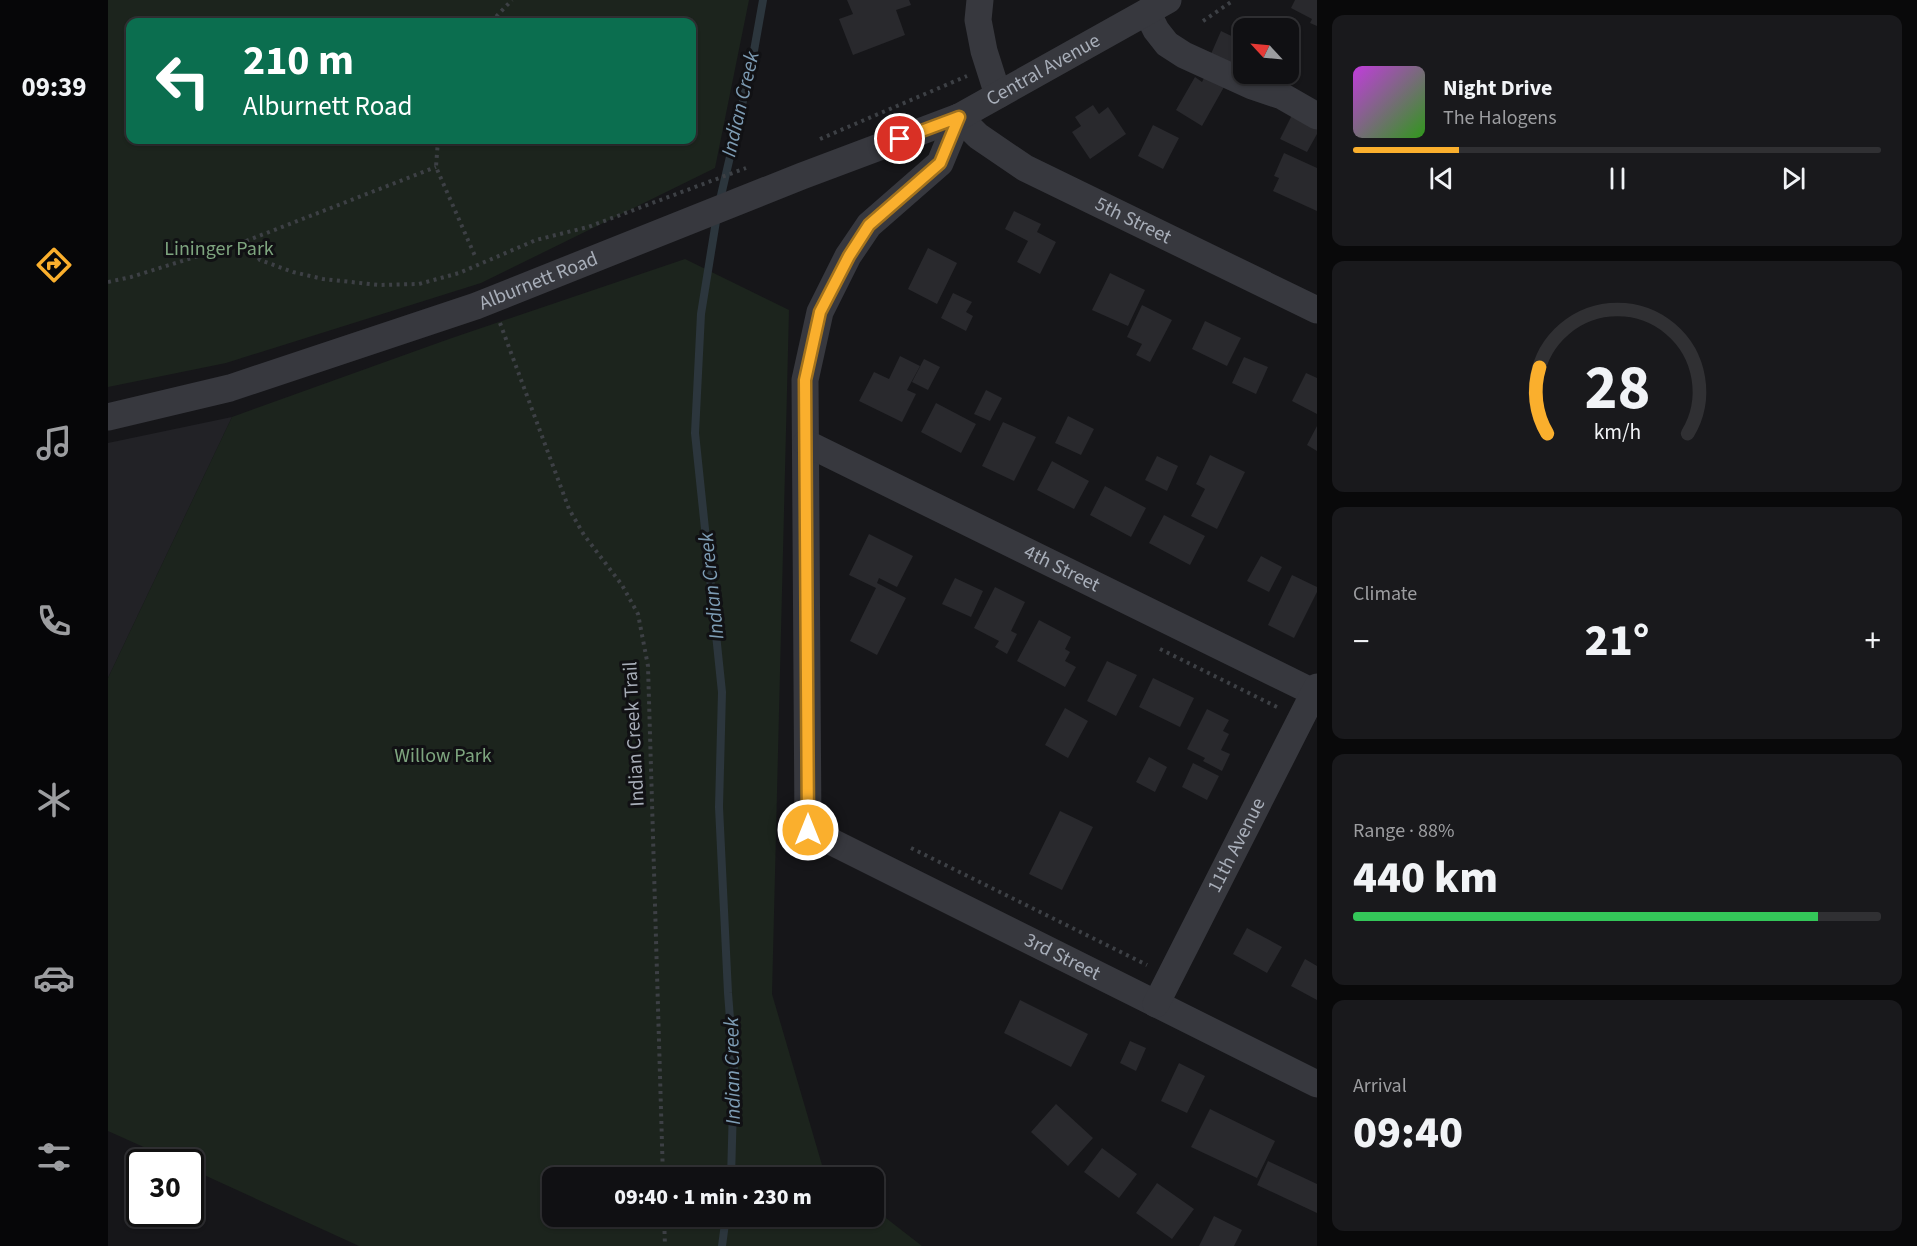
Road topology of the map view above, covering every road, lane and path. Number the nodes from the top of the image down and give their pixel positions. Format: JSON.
{"nodes":[{"id":1,"x":513,"y":0,"type":"edge"},
{"id":2,"x":980,"y":0,"type":"edge"},
{"id":3,"x":1234,"y":0,"type":"edge"},
{"id":4,"x":1157,"y":6,"type":"edge"},
{"id":5,"x":494,"y":18,"type":"edge"},
{"id":6,"x":1203,"y":21,"type":"dead end"},
{"id":7,"x":989,"y":67,"type":"junction"},
{"id":8,"x":998,"y":95,"type":"junction"},
{"id":9,"x":1317,"y":116,"type":"edge"},
{"id":10,"x":959,"y":117,"type":"junction"},
{"id":11,"x":815,"y":141,"type":"dead end"},
{"id":12,"x":438,"y":144,"type":"edge"},
{"id":13,"x":751,"y":166,"type":"dead end"},
{"id":14,"x":436,"y":167,"type":"junction"},
{"id":15,"x":246,"y":241,"type":"junction"},
{"id":16,"x":475,"y":256,"type":"dead end"},
{"id":17,"x":108,"y":282,"type":"edge"},
{"id":18,"x":1317,"y":310,"type":"edge"},
{"id":19,"x":500,"y":323,"type":"dead end"},
{"id":20,"x":108,"y":417,"type":"edge"},
{"id":21,"x":806,"y":443,"type":"junction"},
{"id":22,"x":1160,"y":649,"type":"dead end"},
{"id":23,"x":1316,"y":691,"type":"edge"},
{"id":24,"x":1285,"y":711,"type":"dead end"},
{"id":25,"x":911,"y":848,"type":"dead end"},
{"id":26,"x":1169,"y":977,"type":"junction"},
{"id":27,"x":1156,"y":1004,"type":"junction"},
{"id":28,"x":1317,"y":1084,"type":"edge"},
{"id":29,"x":663,"y":1167,"type":"edge"},
{"id":30,"x":664,"y":1227,"type":"edge"},
{"id":31,"x":665,"y":1246,"type":"edge"}],
"edges":[{"from":1,"to":5,"type":"path"},
{"from":2,"to":7,"type":"street"},
{"from":3,"to":6,"type":"path"},
{"from":4,"to":8,"type":"street","name":"Central Avenue"},
{"from":4,"to":9,"type":"street"},
{"from":7,"to":8,"type":"street"},
{"from":7,"to":11,"type":"path"},
{"from":8,"to":10,"type":"street","name":"Central Avenue"},
{"from":10,"to":18,"type":"street","name":"5th Street"},
{"from":10,"to":20,"type":"street","name":"Alburnett Road"},
{"from":10,"to":21,"type":"street"},
{"from":12,"to":14,"type":"path"},
{"from":13,"to":15,"type":"path"},
{"from":14,"to":15,"type":"path"},
{"from":14,"to":16,"type":"path"},
{"from":15,"to":17,"type":"path"},
{"from":19,"to":29,"type":"path","name":"Indian Creek Trail"},
{"from":21,"to":23,"type":"street","name":"4th Street"},
{"from":21,"to":27,"type":"street","name":"3rd Street"},
{"from":22,"to":24,"type":"path"},
{"from":23,"to":26,"type":"street","name":"11th Avenue"},
{"from":25,"to":26,"type":"path"},
{"from":26,"to":27,"type":"street","name":"11th Avenue"},
{"from":27,"to":28,"type":"street","name":"3rd Street"},
{"from":30,"to":31,"type":"path"}]}
